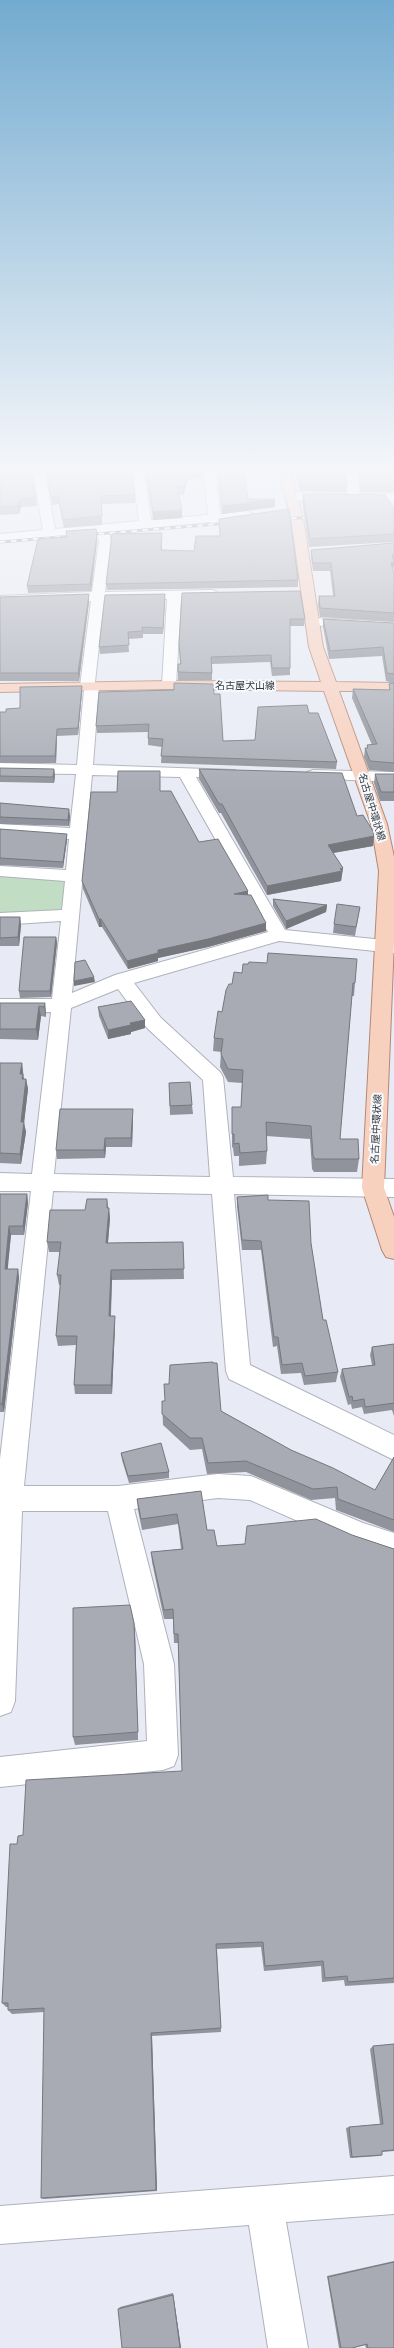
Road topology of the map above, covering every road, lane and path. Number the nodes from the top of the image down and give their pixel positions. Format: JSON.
{"nodes":[{"id":1,"x":101,"y":577,"type":"edge"},
{"id":2,"x":304,"y":577,"type":"edge"},
{"id":3,"x":229,"y":594,"type":"edge"},
{"id":4,"x":174,"y":595,"type":"junction"},
{"id":5,"x":99,"y":597,"type":"junction"},
{"id":6,"x":0,"y":600,"type":"edge"},
{"id":7,"x":313,"y":622,"type":"junction"},
{"id":8,"x":394,"y":626,"type":"edge"},
{"id":9,"x":169,"y":685,"type":"junction"},
{"id":10,"x":329,"y":685,"type":"junction"},
{"id":11,"x":89,"y":686,"type":"junction"},
{"id":12,"x":394,"y":687,"type":"edge"},
{"id":13,"x":0,"y":688,"type":"edge"},
{"id":14,"x":0,"y":768,"type":"edge"},
{"id":15,"x":83,"y":769,"type":"junction"},
{"id":16,"x":185,"y":772,"type":"junction"},
{"id":17,"x":247,"y":774,"type":"edge"},
{"id":18,"x":301,"y":775,"type":"edge"},
{"id":19,"x":364,"y":777,"type":"junction"},
{"id":20,"x":394,"y":777,"type":"edge"},
{"id":21,"x":0,"y":829,"type":"edge"},
{"id":22,"x":78,"y":834,"type":"junction"},
{"id":23,"x":0,"y":871,"type":"edge"},
{"id":24,"x":74,"y":876,"type":"junction"},
{"id":25,"x":71,"y":915,"type":"junction"},
{"id":26,"x":0,"y":919,"type":"edge"},
{"id":27,"x":279,"y":935,"type":"junction"},
{"id":28,"x":390,"y":947,"type":"edge"},
{"id":29,"x":122,"y":980,"type":"junction"},
{"id":30,"x":60,"y":1005,"type":"junction"},
{"id":31,"x":0,"y":1006,"type":"edge"},
{"id":32,"x":0,"y":1182,"type":"edge"},
{"id":33,"x":43,"y":1183,"type":"junction"},
{"id":34,"x":222,"y":1187,"type":"junction"},
{"id":35,"x":383,"y":1188,"type":"edge"},
{"id":36,"x":394,"y":1250,"type":"edge"},
{"id":37,"x":394,"y":1448,"type":"edge"},
{"id":38,"x":4,"y":1498,"type":"edge"},
{"id":39,"x":118,"y":1499,"type":"junction"},
{"id":40,"x":394,"y":1546,"type":"edge"},
{"id":41,"x":0,"y":1701,"type":"edge"},
{"id":42,"x":0,"y":1772,"type":"edge"},
{"id":43,"x":394,"y":2195,"type":"edge"},
{"id":44,"x":265,"y":2206,"type":"junction"},
{"id":45,"x":0,"y":2225,"type":"edge"},
{"id":46,"x":288,"y":2348,"type":"edge"}],
"edges":[{"from":1,"to":5,"type":"street"},
{"from":2,"to":7,"type":"main road","name":"名古屋中環状線"},
{"from":3,"to":4,"type":"street"},
{"from":4,"to":5,"type":"street"},
{"from":4,"to":9,"type":"street"},
{"from":5,"to":6,"type":"street"},
{"from":5,"to":11,"type":"street"},
{"from":7,"to":8,"type":"street"},
{"from":7,"to":10,"type":"main road","name":"名古屋中環状線"},
{"from":9,"to":10,"type":"main road","name":"名古屋犬山線"},
{"from":9,"to":11,"type":"main road","name":"名古屋犬山線"},
{"from":10,"to":12,"type":"main road","name":"名古屋犬山線"},
{"from":10,"to":19,"type":"main road","name":"名古屋中環状線"},
{"from":11,"to":13,"type":"main road","name":"名古屋犬山線"},
{"from":11,"to":15,"type":"street"},
{"from":14,"to":15,"type":"street"},
{"from":15,"to":16,"type":"street"},
{"from":15,"to":22,"type":"street"},
{"from":16,"to":17,"type":"street"},
{"from":16,"to":27,"type":"street"},
{"from":18,"to":19,"type":"street"},
{"from":19,"to":20,"type":"street"},
{"from":19,"to":28,"type":"main road","name":"名古屋中環状線"},
{"from":21,"to":22,"type":"street"},
{"from":22,"to":24,"type":"street"},
{"from":23,"to":24,"type":"street"},
{"from":24,"to":25,"type":"street"},
{"from":25,"to":26,"type":"street"},
{"from":25,"to":30,"type":"street"},
{"from":27,"to":28,"type":"street"},
{"from":27,"to":29,"type":"street"},
{"from":28,"to":35,"type":"main road","name":"名古屋中環状線"},
{"from":29,"to":30,"type":"street"},
{"from":29,"to":34,"type":"street"},
{"from":30,"to":31,"type":"street"},
{"from":30,"to":33,"type":"street"},
{"from":32,"to":33,"type":"street"},
{"from":33,"to":34,"type":"street"},
{"from":33,"to":38,"type":"street"},
{"from":34,"to":35,"type":"street"},
{"from":34,"to":37,"type":"street"},
{"from":35,"to":36,"type":"main road","name":"名古屋中環状線"},
{"from":38,"to":39,"type":"street"},
{"from":38,"to":41,"type":"street"},
{"from":39,"to":40,"type":"street"},
{"from":39,"to":42,"type":"street"},
{"from":43,"to":44,"type":"street"},
{"from":44,"to":45,"type":"street"},
{"from":44,"to":46,"type":"street"}]}
